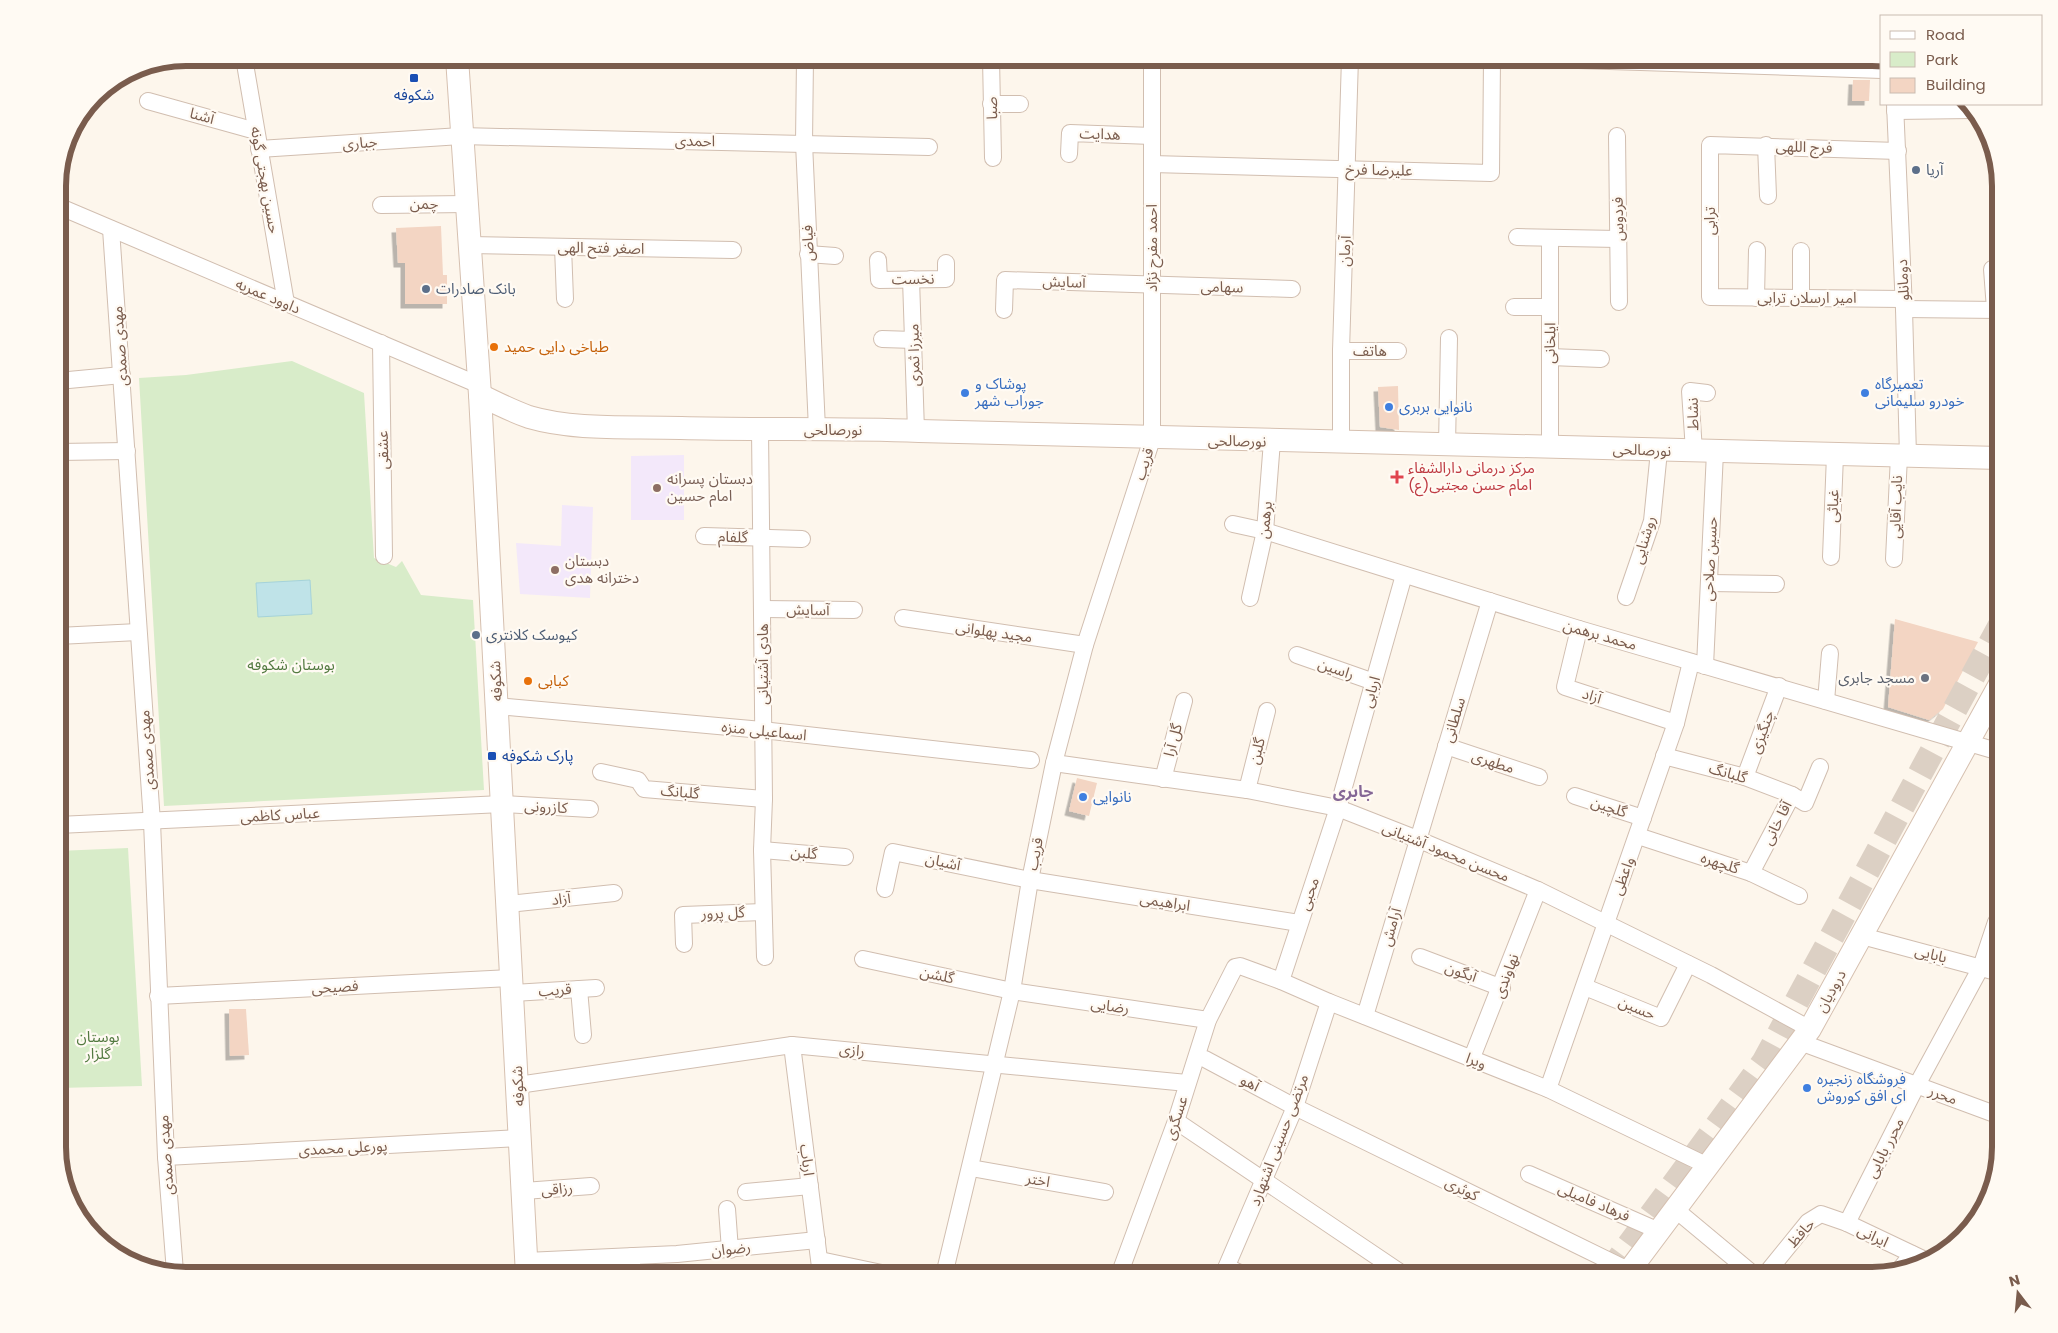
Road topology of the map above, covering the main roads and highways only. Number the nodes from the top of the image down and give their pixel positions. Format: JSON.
{"nodes":[{"id":1,"x":457,"y":66,"type":"edge"},
{"id":2,"x":480,"y":390,"type":"junction"},
{"id":3,"x":1992,"y":458,"type":"edge"},
{"id":4,"x":1992,"y":698,"type":"edge"},
{"id":5,"x":526,"y":1267,"type":"edge"},
{"id":6,"x":1633,"y":1267,"type":"edge"}],
"edges":[{"from":1,"to":2,"type":"main road","name":"شکوفه"},
{"from":2,"to":3,"type":"main road","name":"نورصالحی"},
{"from":2,"to":5,"type":"main road","name":"شکوفه"},
{"from":4,"to":6,"type":"main road","name":"درودیان"}]}
